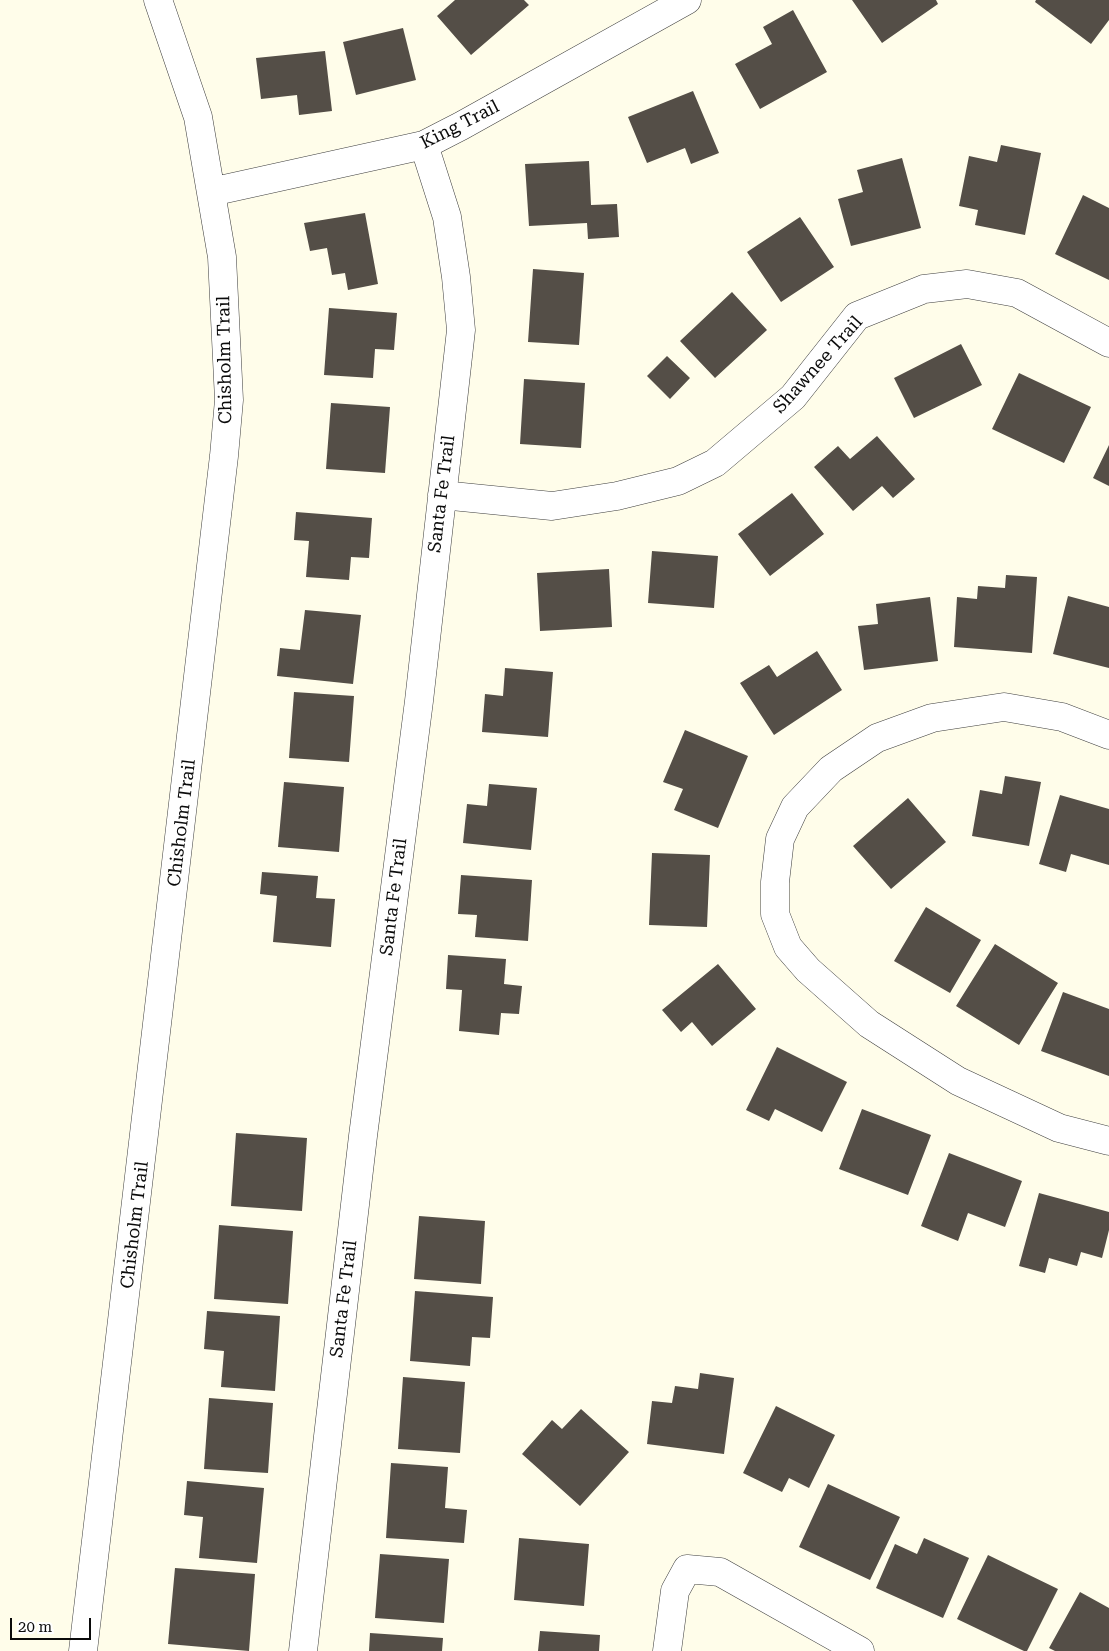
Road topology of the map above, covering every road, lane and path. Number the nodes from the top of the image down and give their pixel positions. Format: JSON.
{"nodes":[{"id":1,"x":158,"y":0,"type":"edge"},
{"id":2,"x":687,"y":0,"type":"edge"},
{"id":3,"x":424,"y":145,"type":"junction"},
{"id":4,"x":211,"y":192,"type":"junction"},
{"id":5,"x":1109,"y":343,"type":"edge"},
{"id":6,"x":442,"y":495,"type":"junction"},
{"id":7,"x":1109,"y":735,"type":"edge"},
{"id":8,"x":1109,"y":1141,"type":"edge"},
{"id":9,"x":83,"y":1651,"type":"edge"},
{"id":10,"x":303,"y":1651,"type":"edge"},
{"id":11,"x":667,"y":1651,"type":"edge"},
{"id":12,"x":860,"y":1651,"type":"edge"}],
"edges":[{"from":1,"to":4,"type":"street","name":"Chisholm Trail"},
{"from":2,"to":3,"type":"street","name":"King Trail"},
{"from":3,"to":4,"type":"street","name":"King Trail"},
{"from":3,"to":6,"type":"street","name":"Santa Fe Trail"},
{"from":4,"to":9,"type":"street","name":"Chisholm Trail"},
{"from":5,"to":6,"type":"street","name":"Shawnee Trail"},
{"from":6,"to":10,"type":"street","name":"Santa Fe Trail"},
{"from":7,"to":8,"type":"street"},
{"from":11,"to":12,"type":"street"}]}
